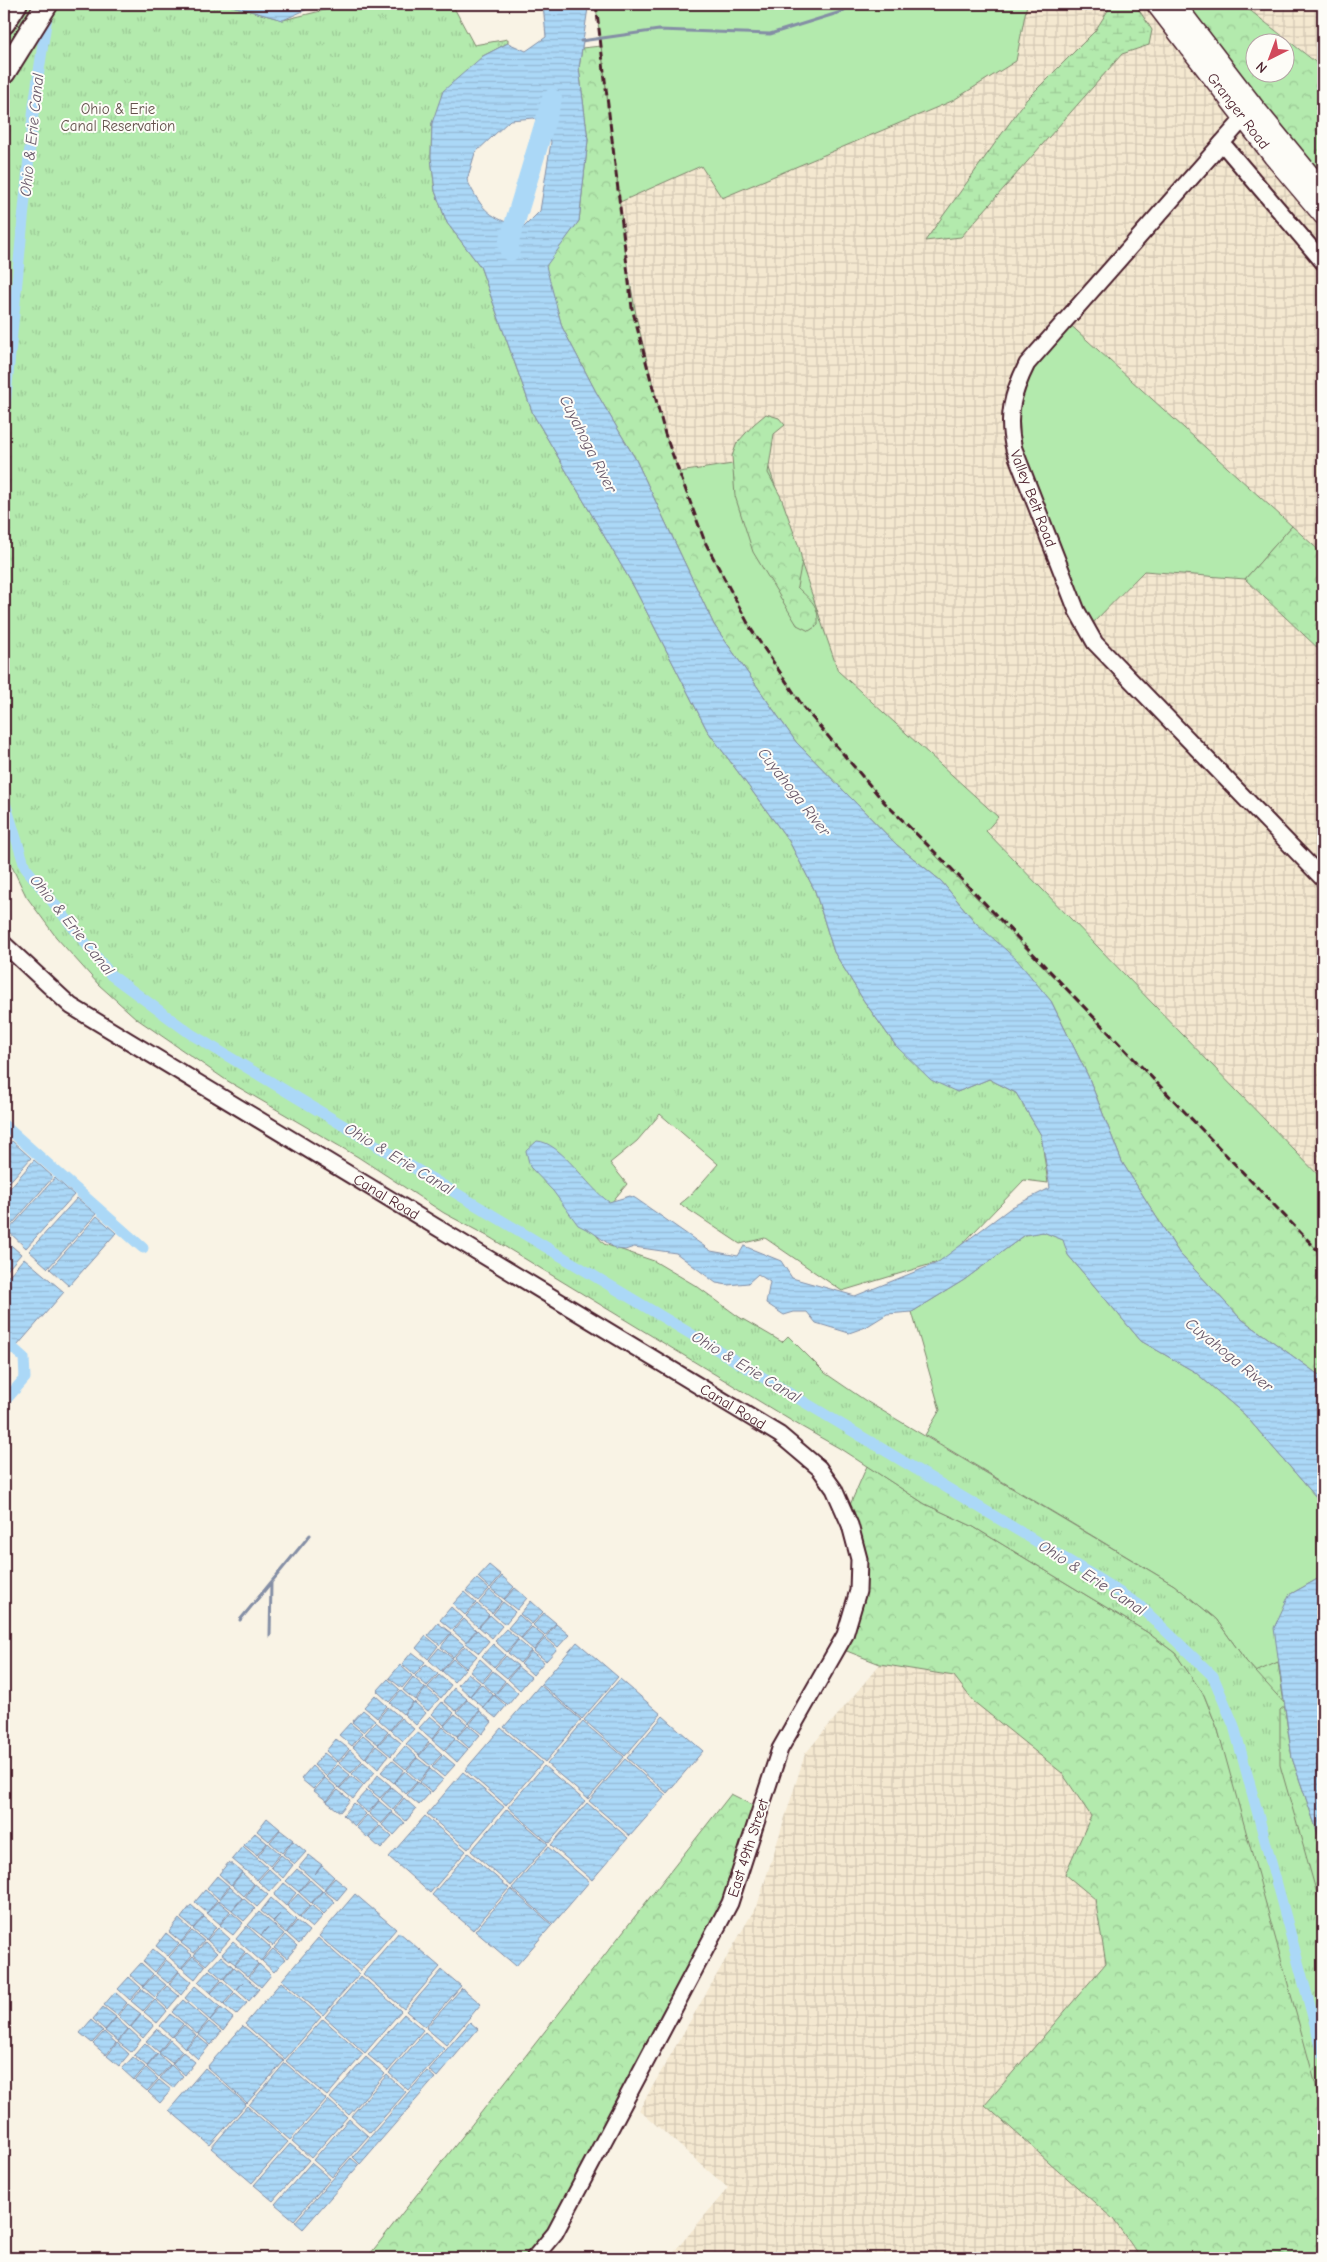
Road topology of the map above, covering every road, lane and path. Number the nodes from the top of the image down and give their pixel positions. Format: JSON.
{"nodes":[{"id":1,"x":16,"y":4,"type":"edge"},
{"id":2,"x":47,"y":4,"type":"edge"},
{"id":3,"x":1156,"y":4,"type":"edge"},
{"id":4,"x":1174,"y":4,"type":"edge"},
{"id":5,"x":4,"y":23,"type":"edge"},
{"id":6,"x":4,"y":73,"type":"edge"},
{"id":7,"x":1249,"y":113,"type":"junction"},
{"id":8,"x":1222,"y":143,"type":"junction"},
{"id":9,"x":1323,"y":192,"type":"edge"},
{"id":10,"x":1323,"y":215,"type":"edge"},
{"id":11,"x":1323,"y":262,"type":"edge"},
{"id":12,"x":1323,"y":879,"type":"edge"},
{"id":13,"x":4,"y":944,"type":"edge"},
{"id":14,"x":780,"y":1435,"type":"joint"},
{"id":15,"x":534,"y":2258,"type":"edge"}],
"edges":[{"from":1,"to":5,"type":"highway"},
{"from":2,"to":6,"type":"highway"},
{"from":3,"to":7,"type":"main road","name":"Granger Road"},
{"from":4,"to":7,"type":"main road","name":"Granger Road"},
{"from":7,"to":8,"type":"street","name":"Valley Belt Road"},
{"from":7,"to":9,"type":"main road","name":"Granger Road"},
{"from":7,"to":10,"type":"main road","name":"Granger Road"},
{"from":8,"to":11,"type":"street"},
{"from":8,"to":12,"type":"street","name":"Valley Belt Road"},
{"from":13,"to":14,"type":"street","name":"Canal Road"},
{"from":14,"to":15,"type":"street","name":"East 49th Street"}]}
